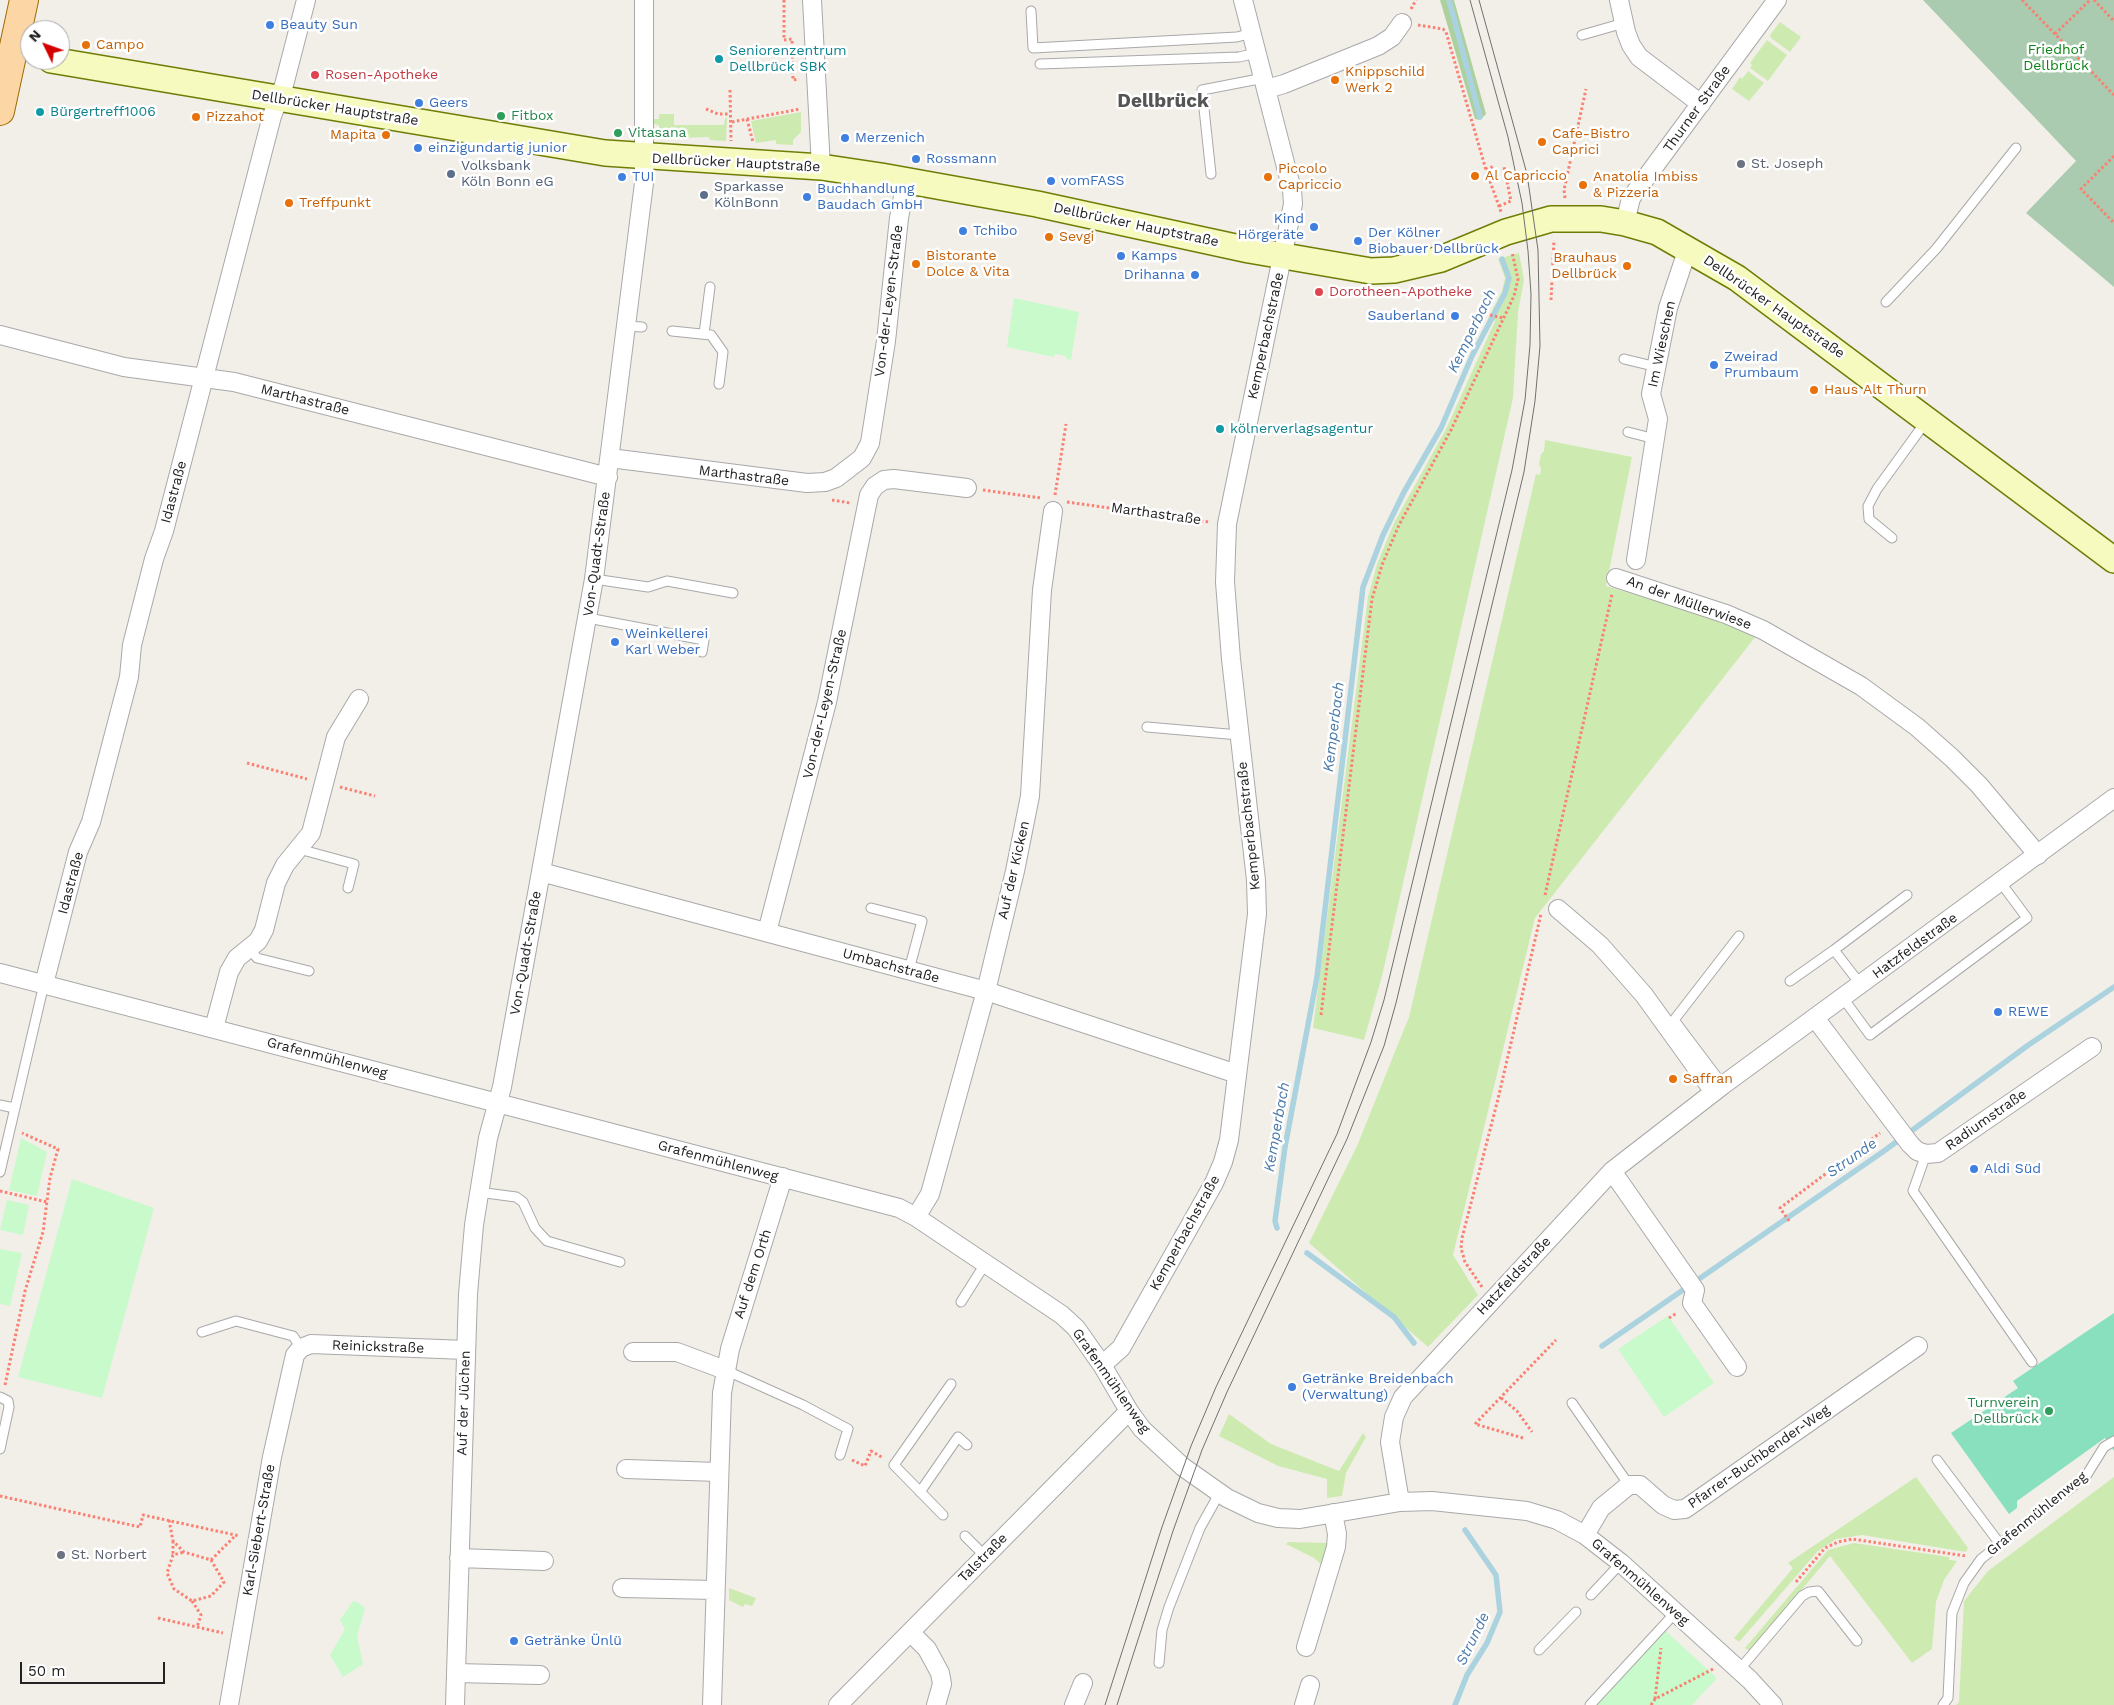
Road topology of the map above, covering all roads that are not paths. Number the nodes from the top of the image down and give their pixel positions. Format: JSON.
{"nodes":[{"id":1,"x":24,"y":0,"type":"edge"},
{"id":2,"x":306,"y":0,"type":"edge"},
{"id":3,"x":644,"y":0,"type":"edge"},
{"id":4,"x":812,"y":0,"type":"edge"},
{"id":5,"x":1243,"y":0,"type":"edge"},
{"id":6,"x":1619,"y":0,"type":"edge"},
{"id":7,"x":1777,"y":0,"type":"edge"},
{"id":8,"x":1031,"y":11,"type":"dead end"},
{"id":9,"x":1402,"y":23,"type":"road end"},
{"id":10,"x":1624,"y":24,"type":"junction"},
{"id":11,"x":1252,"y":33,"type":"junction"},
{"id":12,"x":1582,"y":35,"type":"dead end"},
{"id":13,"x":1257,"y":53,"type":"junction"},
{"id":14,"x":14,"y":55,"type":"edge"},
{"id":15,"x":70,"y":63,"type":"edge"},
{"id":16,"x":1040,"y":64,"type":"dead end"},
{"id":17,"x":1266,"y":84,"type":"junction"},
{"id":18,"x":278,"y":99,"type":"junction"},
{"id":19,"x":1701,"y":104,"type":"junction"},
{"id":20,"x":0,"y":111,"type":"edge"},
{"id":21,"x":2016,"y":148,"type":"dead end"},
{"id":22,"x":643,"y":157,"type":"junction"},
{"id":23,"x":821,"y":167,"type":"junction"},
{"id":24,"x":1212,"y":174,"type":"dead end"},
{"id":25,"x":906,"y":181,"type":"junction"},
{"id":26,"x":1625,"y":223,"type":"junction"},
{"id":27,"x":1690,"y":249,"type":"junction"},
{"id":28,"x":1282,"y":255,"type":"junction"},
{"id":29,"x":710,"y":287,"type":"dead end"},
{"id":30,"x":1886,"y":302,"type":"dead end"},
{"id":31,"x":672,"y":331,"type":"dead end"},
{"id":32,"x":704,"y":334,"type":"junction"},
{"id":33,"x":0,"y":336,"type":"edge"},
{"id":34,"x":1624,"y":359,"type":"dead end"},
{"id":35,"x":1656,"y":367,"type":"junction"},
{"id":36,"x":203,"y":378,"type":"junction"},
{"id":37,"x":719,"y":384,"type":"dead end"},
{"id":38,"x":1927,"y":420,"type":"junction"},
{"id":39,"x":1628,"y":432,"type":"dead end"},
{"id":40,"x":1655,"y":438,"type":"junction"},
{"id":41,"x":868,"y":451,"type":"joint"},
{"id":42,"x":610,"y":458,"type":"junction"},
{"id":43,"x":608,"y":477,"type":"junction"},
{"id":44,"x":967,"y":488,"type":"road end"},
{"id":45,"x":1054,"y":505,"type":"road end"},
{"id":46,"x":1892,"y":538,"type":"dead end"},
{"id":47,"x":1636,"y":560,"type":"dead end"},
{"id":48,"x":2114,"y":560,"type":"edge"},
{"id":49,"x":1616,"y":578,"type":"road end"},
{"id":50,"x":594,"y":579,"type":"junction"},
{"id":51,"x":733,"y":593,"type":"dead end"},
{"id":52,"x":588,"y":618,"type":"junction"},
{"id":53,"x":702,"y":652,"type":"dead end"},
{"id":54,"x":359,"y":699,"type":"dead end"},
{"id":55,"x":1148,"y":727,"type":"dead end"},
{"id":56,"x":1239,"y":735,"type":"junction"},
{"id":57,"x":2114,"y":798,"type":"edge"},
{"id":58,"x":299,"y":849,"type":"junction"},
{"id":59,"x":2038,"y":855,"type":"junction"},
{"id":60,"x":541,"y":872,"type":"junction"},
{"id":61,"x":2001,"y":882,"type":"junction"},
{"id":62,"x":348,"y":888,"type":"dead end"},
{"id":63,"x":1907,"y":895,"type":"dead end"},
{"id":64,"x":1548,"y":906,"type":"road end"},
{"id":65,"x":871,"y":908,"type":"dead end"},
{"id":66,"x":767,"y":932,"type":"junction"},
{"id":67,"x":1739,"y":936,"type":"dead end"},
{"id":68,"x":250,"y":949,"type":"junction"},
{"id":69,"x":1834,"y":950,"type":"junction"},
{"id":70,"x":909,"y":970,"type":"junction"},
{"id":71,"x":309,"y":971,"type":"dead end"},
{"id":72,"x":1,"y":977,"type":"edge"},
{"id":73,"x":1790,"y":981,"type":"dead end"},
{"id":74,"x":44,"y":984,"type":"junction"},
{"id":75,"x":1861,"y":985,"type":"junction"},
{"id":76,"x":986,"y":991,"type":"junction"},
{"id":77,"x":1843,"y":998,"type":"junction"},
{"id":78,"x":1815,"y":1018,"type":"junction"},
{"id":79,"x":214,"y":1028,"type":"junction"},
{"id":80,"x":2092,"y":1047,"type":"dead end"},
{"id":81,"x":1237,"y":1074,"type":"junction"},
{"id":82,"x":1719,"y":1089,"type":"junction"},
{"id":83,"x":498,"y":1103,"type":"junction"},
{"id":84,"x":0,"y":1105,"type":"edge"},
{"id":85,"x":14,"y":1108,"type":"junction"},
{"id":86,"x":1926,"y":1154,"type":"junction"},
{"id":87,"x":1612,"y":1171,"type":"junction"},
{"id":88,"x":0,"y":1172,"type":"edge"},
{"id":89,"x":783,"y":1177,"type":"junction"},
{"id":90,"x":478,"y":1192,"type":"junction"},
{"id":91,"x":916,"y":1217,"type":"junction"},
{"id":92,"x":620,"y":1262,"type":"dead end"},
{"id":93,"x":985,"y":1264,"type":"junction"},
{"id":94,"x":961,"y":1302,"type":"dead end"},
{"id":95,"x":202,"y":1332,"type":"dead end"},
{"id":96,"x":1918,"y":1346,"type":"dead end"},
{"id":97,"x":466,"y":1350,"type":"junction"},
{"id":98,"x":298,"y":1351,"type":"junction"},
{"id":99,"x":633,"y":1352,"type":"dead end"},
{"id":100,"x":2032,"y":1362,"type":"dead end"},
{"id":101,"x":1102,"y":1365,"type":"junction"},
{"id":102,"x":1737,"y":1367,"type":"dead end"},
{"id":103,"x":725,"y":1370,"type":"junction"},
{"id":104,"x":951,"y":1384,"type":"dead end"},
{"id":105,"x":1,"y":1397,"type":"edge"},
{"id":106,"x":1572,"y":1403,"type":"dead end"},
{"id":107,"x":1129,"y":1411,"type":"junction"},
{"id":108,"x":2114,"y":1440,"type":"edge"},
{"id":109,"x":966,"y":1444,"type":"dead end"},
{"id":110,"x":0,"y":1449,"type":"edge"},
{"id":111,"x":840,"y":1455,"type":"road end"},
{"id":112,"x":1937,"y":1460,"type":"dead end"},
{"id":113,"x":626,"y":1469,"type":"dead end"},
{"id":114,"x":719,"y":1472,"type":"junction"},
{"id":115,"x":1629,"y":1485,"type":"junction"},
{"id":116,"x":920,"y":1492,"type":"junction"},
{"id":117,"x":1219,"y":1494,"type":"junction"},
{"id":118,"x":1400,"y":1502,"type":"junction"},
{"id":119,"x":1334,"y":1513,"type":"junction"},
{"id":120,"x":943,"y":1515,"type":"dead end"},
{"id":121,"x":1585,"y":1535,"type":"junction"},
{"id":122,"x":965,"y":1536,"type":"dead end"},
{"id":123,"x":2000,"y":1544,"type":"junction"},
{"id":124,"x":985,"y":1556,"type":"junction"},
{"id":125,"x":460,"y":1558,"type":"junction"},
{"id":126,"x":544,"y":1561,"type":"dead end"},
{"id":127,"x":1621,"y":1563,"type":"junction"},
{"id":128,"x":622,"y":1588,"type":"dead end"},
{"id":129,"x":716,"y":1590,"type":"junction"},
{"id":130,"x":1591,"y":1595,"type":"dead end"},
{"id":131,"x":1576,"y":1612,"type":"dead end"},
{"id":132,"x":1676,"y":1612,"type":"junction"},
{"id":133,"x":910,"y":1632,"type":"junction"},
{"id":134,"x":1858,"y":1641,"type":"dead end"},
{"id":135,"x":1306,"y":1647,"type":"dead end"},
{"id":136,"x":1539,"y":1650,"type":"dead end"},
{"id":137,"x":1159,"y":1663,"type":"dead end"},
{"id":138,"x":1734,"y":1665,"type":"junction"},
{"id":139,"x":456,"y":1673,"type":"junction"},
{"id":140,"x":540,"y":1675,"type":"dead end"},
{"id":141,"x":1083,"y":1683,"type":"dead end"},
{"id":142,"x":1310,"y":1685,"type":"dead end"},
{"id":143,"x":229,"y":1705,"type":"edge"},
{"id":144,"x":455,"y":1705,"type":"edge"},
{"id":145,"x":712,"y":1705,"type":"edge"},
{"id":146,"x":838,"y":1705,"type":"edge"},
{"id":147,"x":936,"y":1705,"type":"edge"},
{"id":148,"x":1074,"y":1705,"type":"edge"},
{"id":149,"x":1304,"y":1705,"type":"edge"},
{"id":150,"x":1590,"y":1705,"type":"edge"},
{"id":151,"x":1772,"y":1705,"type":"edge"},
{"id":152,"x":1943,"y":1705,"type":"edge"}],
"edges":[{"from":1,"to":14,"type":"main road"},
{"from":2,"to":18,"type":"street","name":"Idastraße"},
{"from":3,"to":22,"type":"street","name":"Von-Quadt-Straße"},
{"from":4,"to":23,"type":"street"},
{"from":5,"to":11,"type":"street","name":"Kemperbachstraße"},
{"from":6,"to":10,"type":"street"},
{"from":7,"to":19,"type":"street","name":"Thurner Straße"},
{"from":8,"to":11,"type":"lane"},
{"from":9,"to":17,"type":"street"},
{"from":10,"to":12,"type":"lane"},
{"from":10,"to":19,"type":"street"},
{"from":11,"to":13,"type":"street","name":"Kemperbachstraße"},
{"from":13,"to":16,"type":"lane"},
{"from":13,"to":17,"type":"street","name":"Kemperbachstraße"},
{"from":14,"to":20,"type":"main road"},
{"from":15,"to":18,"type":"street","name":"Dellbrücker Hauptstraße"},
{"from":17,"to":24,"type":"lane"},
{"from":17,"to":28,"type":"street","name":"Kemperbachstraße"},
{"from":18,"to":22,"type":"street","name":"Dellbrücker Hauptstraße"},
{"from":18,"to":36,"type":"street","name":"Idastraße"},
{"from":19,"to":26,"type":"street","name":"Thurner Straße"},
{"from":21,"to":30,"type":"lane"},
{"from":22,"to":23,"type":"street","name":"Dellbrücker Hauptstraße"},
{"from":22,"to":42,"type":"street","name":"Von-Quadt-Straße"},
{"from":23,"to":25,"type":"street","name":"Dellbrücker Hauptstraße"},
{"from":25,"to":28,"type":"street","name":"Dellbrücker Hauptstraße"},
{"from":25,"to":41,"type":"street","name":"Von-der-Leyen-Straße"},
{"from":26,"to":27,"type":"street","name":"Dellbrücker Hauptstraße"},
{"from":26,"to":28,"type":"street","name":"Dellbrücker Hauptstraße"},
{"from":27,"to":35,"type":"street","name":"Im Wieschen"},
{"from":27,"to":38,"type":"street","name":"Dellbrücker Hauptstraße"},
{"from":28,"to":56,"type":"street","name":"Kemperbachstraße"},
{"from":29,"to":32,"type":"lane"},
{"from":31,"to":32,"type":"lane"},
{"from":32,"to":37,"type":"lane"},
{"from":33,"to":36,"type":"street","name":"Marthastraße"},
{"from":34,"to":35,"type":"lane"},
{"from":35,"to":40,"type":"street","name":"Im Wieschen"},
{"from":36,"to":43,"type":"street","name":"Marthastraße"},
{"from":36,"to":74,"type":"street","name":"Idastraße"},
{"from":38,"to":46,"type":"lane"},
{"from":38,"to":48,"type":"street","name":"Dellbrücker Hauptstraße"},
{"from":39,"to":40,"type":"lane"},
{"from":40,"to":47,"type":"street","name":"Im Wieschen"},
{"from":41,"to":42,"type":"street","name":"Marthastraße"},
{"from":42,"to":43,"type":"street","name":"Von-Quadt-Straße"},
{"from":43,"to":50,"type":"street","name":"Von-Quadt-Straße"},
{"from":44,"to":66,"type":"street","name":"Von-der-Leyen-Straße"},
{"from":45,"to":76,"type":"street","name":"Auf der Kicken"},
{"from":49,"to":59,"type":"street","name":"An der Müllerwiese"},
{"from":50,"to":51,"type":"lane"},
{"from":50,"to":52,"type":"street","name":"Von-Quadt-Straße"},
{"from":52,"to":53,"type":"lane"},
{"from":52,"to":60,"type":"street","name":"Von-Quadt-Straße"},
{"from":54,"to":58,"type":"street"},
{"from":55,"to":56,"type":"lane"},
{"from":56,"to":81,"type":"street","name":"Kemperbachstraße"},
{"from":57,"to":59,"type":"street","name":"Hatzfeldstraße"},
{"from":58,"to":62,"type":"lane"},
{"from":58,"to":68,"type":"street"},
{"from":59,"to":61,"type":"street","name":"Hatzfeldstraße"},
{"from":60,"to":66,"type":"street","name":"Umbachstraße"},
{"from":60,"to":83,"type":"street","name":"Von-Quadt-Straße"},
{"from":61,"to":75,"type":"street","name":"Hatzfeldstraße"},
{"from":61,"to":77,"type":"lane"},
{"from":63,"to":69,"type":"lane"},
{"from":64,"to":82,"type":"street"},
{"from":65,"to":70,"type":"lane"},
{"from":66,"to":70,"type":"street","name":"Umbachstraße"},
{"from":67,"to":82,"type":"lane"},
{"from":68,"to":71,"type":"lane"},
{"from":68,"to":79,"type":"street"},
{"from":69,"to":73,"type":"lane"},
{"from":69,"to":75,"type":"lane"},
{"from":70,"to":76,"type":"street","name":"Umbachstraße"},
{"from":72,"to":74,"type":"street","name":"Grafenmühlenweg"},
{"from":74,"to":79,"type":"street","name":"Grafenmühlenweg"},
{"from":74,"to":85,"type":"lane"},
{"from":75,"to":77,"type":"street","name":"Hatzfeldstraße"},
{"from":76,"to":81,"type":"street","name":"Umbachstraße"},
{"from":76,"to":91,"type":"street","name":"Auf der Kicken"},
{"from":77,"to":78,"type":"street","name":"Hatzfeldstraße"},
{"from":78,"to":82,"type":"street","name":"Hatzfeldstraße"},
{"from":78,"to":86,"type":"street"},
{"from":79,"to":83,"type":"street","name":"Grafenmühlenweg"},
{"from":80,"to":86,"type":"street","name":"Radiumstraße"},
{"from":81,"to":101,"type":"street","name":"Kemperbachstraße"},
{"from":82,"to":87,"type":"street","name":"Hatzfeldstraße"},
{"from":83,"to":89,"type":"street","name":"Grafenmühlenweg"},
{"from":83,"to":90,"type":"street","name":"Auf der Jüchen"},
{"from":84,"to":85,"type":"lane"},
{"from":85,"to":88,"type":"lane"},
{"from":86,"to":100,"type":"lane"},
{"from":87,"to":102,"type":"street"},
{"from":87,"to":118,"type":"street","name":"Hatzfeldstraße"},
{"from":89,"to":91,"type":"street","name":"Grafenmühlenweg"},
{"from":89,"to":103,"type":"street","name":"Auf dem Orth"},
{"from":90,"to":92,"type":"lane"},
{"from":90,"to":97,"type":"street","name":"Auf der Jüchen"},
{"from":91,"to":93,"type":"street","name":"Grafenmühlenweg"},
{"from":93,"to":94,"type":"lane"},
{"from":93,"to":101,"type":"street","name":"Grafenmühlenweg"},
{"from":95,"to":98,"type":"lane"},
{"from":96,"to":115,"type":"street","name":"Pfarrer-Buchbender-Weg"},
{"from":97,"to":98,"type":"street","name":"Reinickstraße"},
{"from":97,"to":125,"type":"street","name":"Auf der Jüchen"},
{"from":98,"to":143,"type":"street","name":"Karl-Siebert-Straße"},
{"from":99,"to":103,"type":"street"},
{"from":101,"to":107,"type":"street","name":"Grafenmühlenweg"},
{"from":103,"to":111,"type":"lane"},
{"from":103,"to":114,"type":"street","name":"Auf dem Orth"},
{"from":104,"to":116,"type":"lane"},
{"from":105,"to":110,"type":"lane"},
{"from":106,"to":115,"type":"lane"},
{"from":107,"to":117,"type":"street","name":"Grafenmühlenweg"},
{"from":107,"to":124,"type":"street","name":"Talstraße"},
{"from":108,"to":123,"type":"lane","name":"Grafenmühlenweg"},
{"from":109,"to":116,"type":"lane"},
{"from":112,"to":123,"type":"lane"},
{"from":113,"to":114,"type":"street"},
{"from":114,"to":129,"type":"street","name":"Auf dem Orth"},
{"from":115,"to":121,"type":"street"},
{"from":116,"to":120,"type":"lane"},
{"from":117,"to":119,"type":"street","name":"Grafenmühlenweg"},
{"from":117,"to":137,"type":"lane"},
{"from":118,"to":119,"type":"street","name":"Grafenmühlenweg"},
{"from":118,"to":121,"type":"street","name":"Grafenmühlenweg"},
{"from":119,"to":135,"type":"street"},
{"from":121,"to":127,"type":"street","name":"Grafenmühlenweg"},
{"from":122,"to":124,"type":"lane"},
{"from":123,"to":152,"type":"lane","name":"Grafenmühlenweg"},
{"from":124,"to":133,"type":"street","name":"Talstraße"},
{"from":125,"to":126,"type":"street"},
{"from":125,"to":139,"type":"street","name":"Auf der Jüchen"},
{"from":127,"to":130,"type":"lane"},
{"from":127,"to":132,"type":"street","name":"Grafenmühlenweg"},
{"from":128,"to":129,"type":"street"},
{"from":129,"to":145,"type":"street","name":"Auf dem Orth"},
{"from":131,"to":136,"type":"lane"},
{"from":132,"to":138,"type":"street","name":"Grafenmühlenweg"},
{"from":132,"to":150,"type":"lane"},
{"from":133,"to":146,"type":"street","name":"Talstraße"},
{"from":133,"to":147,"type":"street"},
{"from":134,"to":138,"type":"lane"},
{"from":138,"to":151,"type":"street","name":"Grafenmühlenweg"},
{"from":139,"to":140,"type":"street"},
{"from":139,"to":144,"type":"street","name":"Auf der Jüchen"},
{"from":141,"to":148,"type":"street"},
{"from":142,"to":149,"type":"street"}]}
